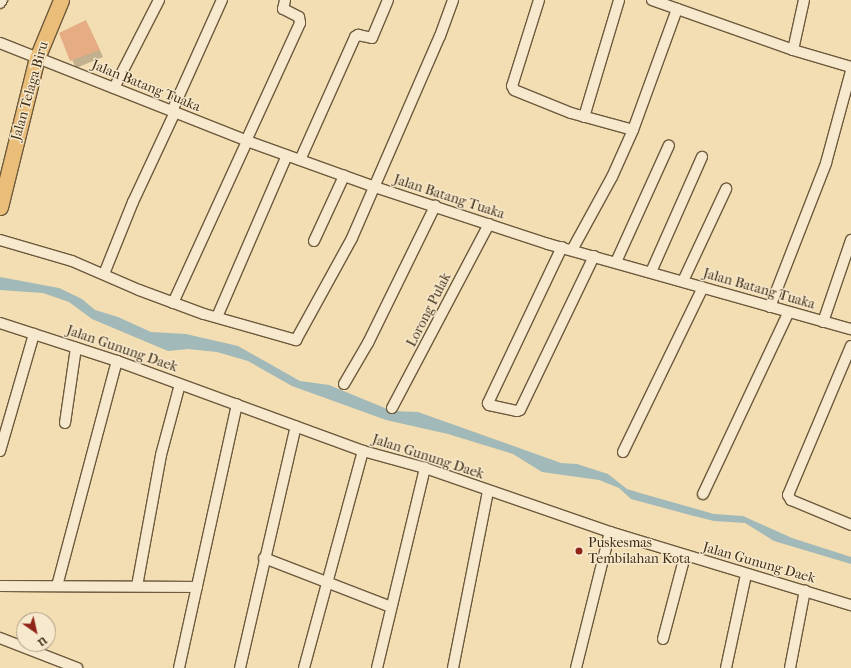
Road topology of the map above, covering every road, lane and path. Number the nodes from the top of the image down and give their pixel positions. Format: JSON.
{"nodes":[{"id":1,"x":2,"y":0,"type":"edge"},
{"id":2,"x":51,"y":0,"type":"edge"},
{"id":3,"x":61,"y":0,"type":"edge"},
{"id":4,"x":159,"y":0,"type":"edge"},
{"id":5,"x":222,"y":0,"type":"edge"},
{"id":6,"x":285,"y":0,"type":"edge"},
{"id":7,"x":388,"y":0,"type":"edge"},
{"id":8,"x":453,"y":0,"type":"edge"},
{"id":9,"x":539,"y":0,"type":"edge"},
{"id":10,"x":619,"y":0,"type":"edge"},
{"id":11,"x":652,"y":0,"type":"edge"},
{"id":12,"x":804,"y":0,"type":"edge"},
{"id":13,"x":0,"y":3,"type":"edge"},
{"id":14,"x":677,"y":9,"type":"junction"},
{"id":15,"x":0,"y":42,"type":"edge"},
{"id":16,"x":793,"y":50,"type":"junction"},
{"id":17,"x":33,"y":56,"type":"junction"},
{"id":18,"x":851,"y":67,"type":"edge"},
{"id":19,"x":851,"y":71,"type":"edge"},
{"id":20,"x":114,"y":88,"type":"junction"},
{"id":21,"x":174,"y":112,"type":"junction"},
{"id":22,"x":584,"y":117,"type":"junction"},
{"id":23,"x":633,"y":130,"type":"junction"},
{"id":24,"x":247,"y":141,"type":"junction"},
{"id":25,"x":668,"y":145,"type":"dead end"},
{"id":26,"x":287,"y":155,"type":"junction"},
{"id":27,"x":702,"y":157,"type":"dead end"},
{"id":28,"x":300,"y":160,"type":"junction"},
{"id":29,"x":0,"y":161,"type":"edge"},
{"id":30,"x":344,"y":176,"type":"junction"},
{"id":31,"x":375,"y":187,"type":"junction"},
{"id":32,"x":726,"y":189,"type":"dead end"},
{"id":33,"x":0,"y":206,"type":"edge"},
{"id":34,"x":435,"y":206,"type":"junction"},
{"id":35,"x":489,"y":224,"type":"junction"},
{"id":36,"x":0,"y":240,"type":"edge"},
{"id":37,"x":851,"y":240,"type":"edge"},
{"id":38,"x":314,"y":241,"type":"dead end"},
{"id":39,"x":567,"y":249,"type":"junction"},
{"id":40,"x":594,"y":256,"type":"junction"},
{"id":41,"x":616,"y":262,"type":"junction"},
{"id":42,"x":651,"y":272,"type":"junction"},
{"id":43,"x":104,"y":274,"type":"junction"},
{"id":44,"x":683,"y":281,"type":"junction"},
{"id":45,"x":703,"y":287,"type":"junction"},
{"id":46,"x":173,"y":303,"type":"junction"},
{"id":47,"x":770,"y":307,"type":"junction"},
{"id":48,"x":788,"y":313,"type":"junction"},
{"id":49,"x":217,"y":317,"type":"junction"},
{"id":50,"x":823,"y":322,"type":"junction"},
{"id":51,"x":0,"y":323,"type":"edge"},
{"id":52,"x":851,"y":329,"type":"edge"},
{"id":53,"x":34,"y":334,"type":"junction"},
{"id":54,"x":851,"y":346,"type":"edge"},
{"id":55,"x":76,"y":348,"type":"junction"},
{"id":56,"x":117,"y":361,"type":"junction"},
{"id":57,"x":180,"y":384,"type":"junction"},
{"id":58,"x":344,"y":384,"type":"dead end"},
{"id":59,"x":237,"y":404,"type":"junction"},
{"id":60,"x":392,"y":408,"type":"dead end"},
{"id":61,"x":65,"y":423,"type":"dead end"},
{"id":62,"x":296,"y":426,"type":"junction"},
{"id":63,"x":0,"y":451,"type":"edge"},
{"id":64,"x":363,"y":451,"type":"junction"},
{"id":65,"x":623,"y":452,"type":"dead end"},
{"id":66,"x":425,"y":468,"type":"junction"},
{"id":67,"x":488,"y":491,"type":"junction"},
{"id":68,"x":703,"y":494,"type":"dead end"},
{"id":69,"x":851,"y":525,"type":"edge"},
{"id":70,"x":610,"y":532,"type":"junction"},
{"id":71,"x":685,"y":556,"type":"junction"},
{"id":72,"x":264,"y":558,"type":"junction"},
{"id":73,"x":746,"y":575,"type":"junction"},
{"id":74,"x":328,"y":582,"type":"junction"},
{"id":75,"x":0,"y":586,"type":"edge"},
{"id":76,"x":57,"y":586,"type":"junction"},
{"id":77,"x":136,"y":586,"type":"junction"},
{"id":78,"x":197,"y":587,"type":"junction"},
{"id":79,"x":805,"y":590,"type":"junction"},
{"id":80,"x":851,"y":605,"type":"edge"},
{"id":81,"x":392,"y":607,"type":"junction"},
{"id":82,"x":0,"y":638,"type":"edge"},
{"id":83,"x":663,"y":639,"type":"dead end"},
{"id":84,"x":77,"y":668,"type":"edge"},
{"id":85,"x":178,"y":668,"type":"edge"},
{"id":86,"x":240,"y":668,"type":"edge"},
{"id":87,"x":304,"y":668,"type":"edge"},
{"id":88,"x":377,"y":668,"type":"edge"},
{"id":89,"x":453,"y":668,"type":"edge"},
{"id":90,"x":576,"y":668,"type":"edge"},
{"id":91,"x":726,"y":668,"type":"edge"},
{"id":92,"x":790,"y":668,"type":"edge"}],
"edges":[{"from":1,"to":13,"type":"street"},
{"from":2,"to":17,"type":"highway","name":"Jalan Telaga Biru"},
{"from":3,"to":17,"type":"highway","name":"Jalan Telaga Biru"},
{"from":4,"to":20,"type":"street"},
{"from":5,"to":21,"type":"street"},
{"from":6,"to":24,"type":"street"},
{"from":7,"to":28,"type":"street"},
{"from":8,"to":31,"type":"street"},
{"from":9,"to":22,"type":"street"},
{"from":10,"to":22,"type":"street"},
{"from":11,"to":14,"type":"street"},
{"from":12,"to":16,"type":"street"},
{"from":14,"to":16,"type":"street"},
{"from":14,"to":23,"type":"street"},
{"from":15,"to":17,"type":"street","name":"Jalan Batang Tuaka"},
{"from":16,"to":18,"type":"street"},
{"from":17,"to":20,"type":"street","name":"Jalan Batang Tuaka"},
{"from":17,"to":29,"type":"highway","name":"Jalan Telaga Biru"},
{"from":17,"to":33,"type":"highway","name":"Jalan Telaga Biru"},
{"from":19,"to":47,"type":"street"},
{"from":20,"to":21,"type":"street","name":"Jalan Batang Tuaka"},
{"from":21,"to":24,"type":"street","name":"Jalan Batang Tuaka"},
{"from":21,"to":43,"type":"street"},
{"from":22,"to":23,"type":"street"},
{"from":23,"to":39,"type":"street"},
{"from":24,"to":26,"type":"street","name":"Jalan Batang Tuaka"},
{"from":24,"to":46,"type":"street"},
{"from":25,"to":41,"type":"street"},
{"from":26,"to":28,"type":"street","name":"Jalan Batang Tuaka"},
{"from":26,"to":49,"type":"street"},
{"from":27,"to":42,"type":"street"},
{"from":28,"to":30,"type":"street","name":"Jalan Batang Tuaka"},
{"from":30,"to":31,"type":"street","name":"Jalan Batang Tuaka"},
{"from":30,"to":38,"type":"street"},
{"from":31,"to":34,"type":"street","name":"Jalan Batang Tuaka"},
{"from":31,"to":49,"type":"street"},
{"from":32,"to":44,"type":"street"},
{"from":34,"to":35,"type":"street","name":"Jalan Batang Tuaka"},
{"from":34,"to":58,"type":"street"},
{"from":35,"to":39,"type":"street","name":"Jalan Batang Tuaka"},
{"from":35,"to":60,"type":"street","name":"Lorong Pulak"},
{"from":36,"to":43,"type":"street"},
{"from":37,"to":50,"type":"street"},
{"from":39,"to":40,"type":"street","name":"Jalan Batang Tuaka"},
{"from":39,"to":40,"type":"street"},
{"from":40,"to":41,"type":"street","name":"Jalan Batang Tuaka"},
{"from":41,"to":42,"type":"street","name":"Jalan Batang Tuaka"},
{"from":42,"to":44,"type":"street","name":"Jalan Batang Tuaka"},
{"from":43,"to":46,"type":"street"},
{"from":44,"to":45,"type":"street","name":"Jalan Batang Tuaka"},
{"from":45,"to":47,"type":"street","name":"Jalan Batang Tuaka"},
{"from":45,"to":65,"type":"street"},
{"from":46,"to":49,"type":"street"},
{"from":47,"to":48,"type":"street","name":"Jalan Batang Tuaka"},
{"from":48,"to":50,"type":"street","name":"Jalan Batang Tuaka"},
{"from":48,"to":68,"type":"street"},
{"from":50,"to":52,"type":"street","name":"Jalan Batang Tuaka"},
{"from":51,"to":53,"type":"street","name":"Jalan Gunung Daek"},
{"from":53,"to":55,"type":"street","name":"Jalan Gunung Daek"},
{"from":53,"to":63,"type":"street"},
{"from":54,"to":69,"type":"street"},
{"from":55,"to":56,"type":"street","name":"Jalan Gunung Daek"},
{"from":55,"to":61,"type":"street"},
{"from":56,"to":57,"type":"street","name":"Jalan Gunung Daek"},
{"from":56,"to":76,"type":"street"},
{"from":57,"to":59,"type":"street","name":"Jalan Gunung Daek"},
{"from":57,"to":77,"type":"street"},
{"from":59,"to":62,"type":"street","name":"Jalan Gunung Daek"},
{"from":59,"to":78,"type":"street"},
{"from":62,"to":64,"type":"street","name":"Jalan Gunung Daek"},
{"from":62,"to":72,"type":"street"},
{"from":64,"to":66,"type":"street","name":"Jalan Gunung Daek"},
{"from":64,"to":74,"type":"street"},
{"from":66,"to":67,"type":"street","name":"Jalan Gunung Daek"},
{"from":66,"to":81,"type":"street"},
{"from":67,"to":70,"type":"street","name":"Jalan Gunung Daek"},
{"from":67,"to":89,"type":"street"},
{"from":70,"to":71,"type":"street","name":"Jalan Gunung Daek"},
{"from":70,"to":90,"type":"street"},
{"from":71,"to":73,"type":"street","name":"Jalan Gunung Daek"},
{"from":71,"to":83,"type":"street"},
{"from":72,"to":74,"type":"street"},
{"from":72,"to":86,"type":"street"},
{"from":73,"to":79,"type":"street","name":"Jalan Gunung Daek"},
{"from":73,"to":91,"type":"street"},
{"from":74,"to":81,"type":"street"},
{"from":74,"to":87,"type":"street"},
{"from":75,"to":76,"type":"street"},
{"from":76,"to":77,"type":"street"},
{"from":77,"to":78,"type":"street"},
{"from":78,"to":85,"type":"street"},
{"from":79,"to":80,"type":"street","name":"Jalan Gunung Daek"},
{"from":79,"to":92,"type":"street"},
{"from":81,"to":88,"type":"street"},
{"from":82,"to":84,"type":"street"}]}
